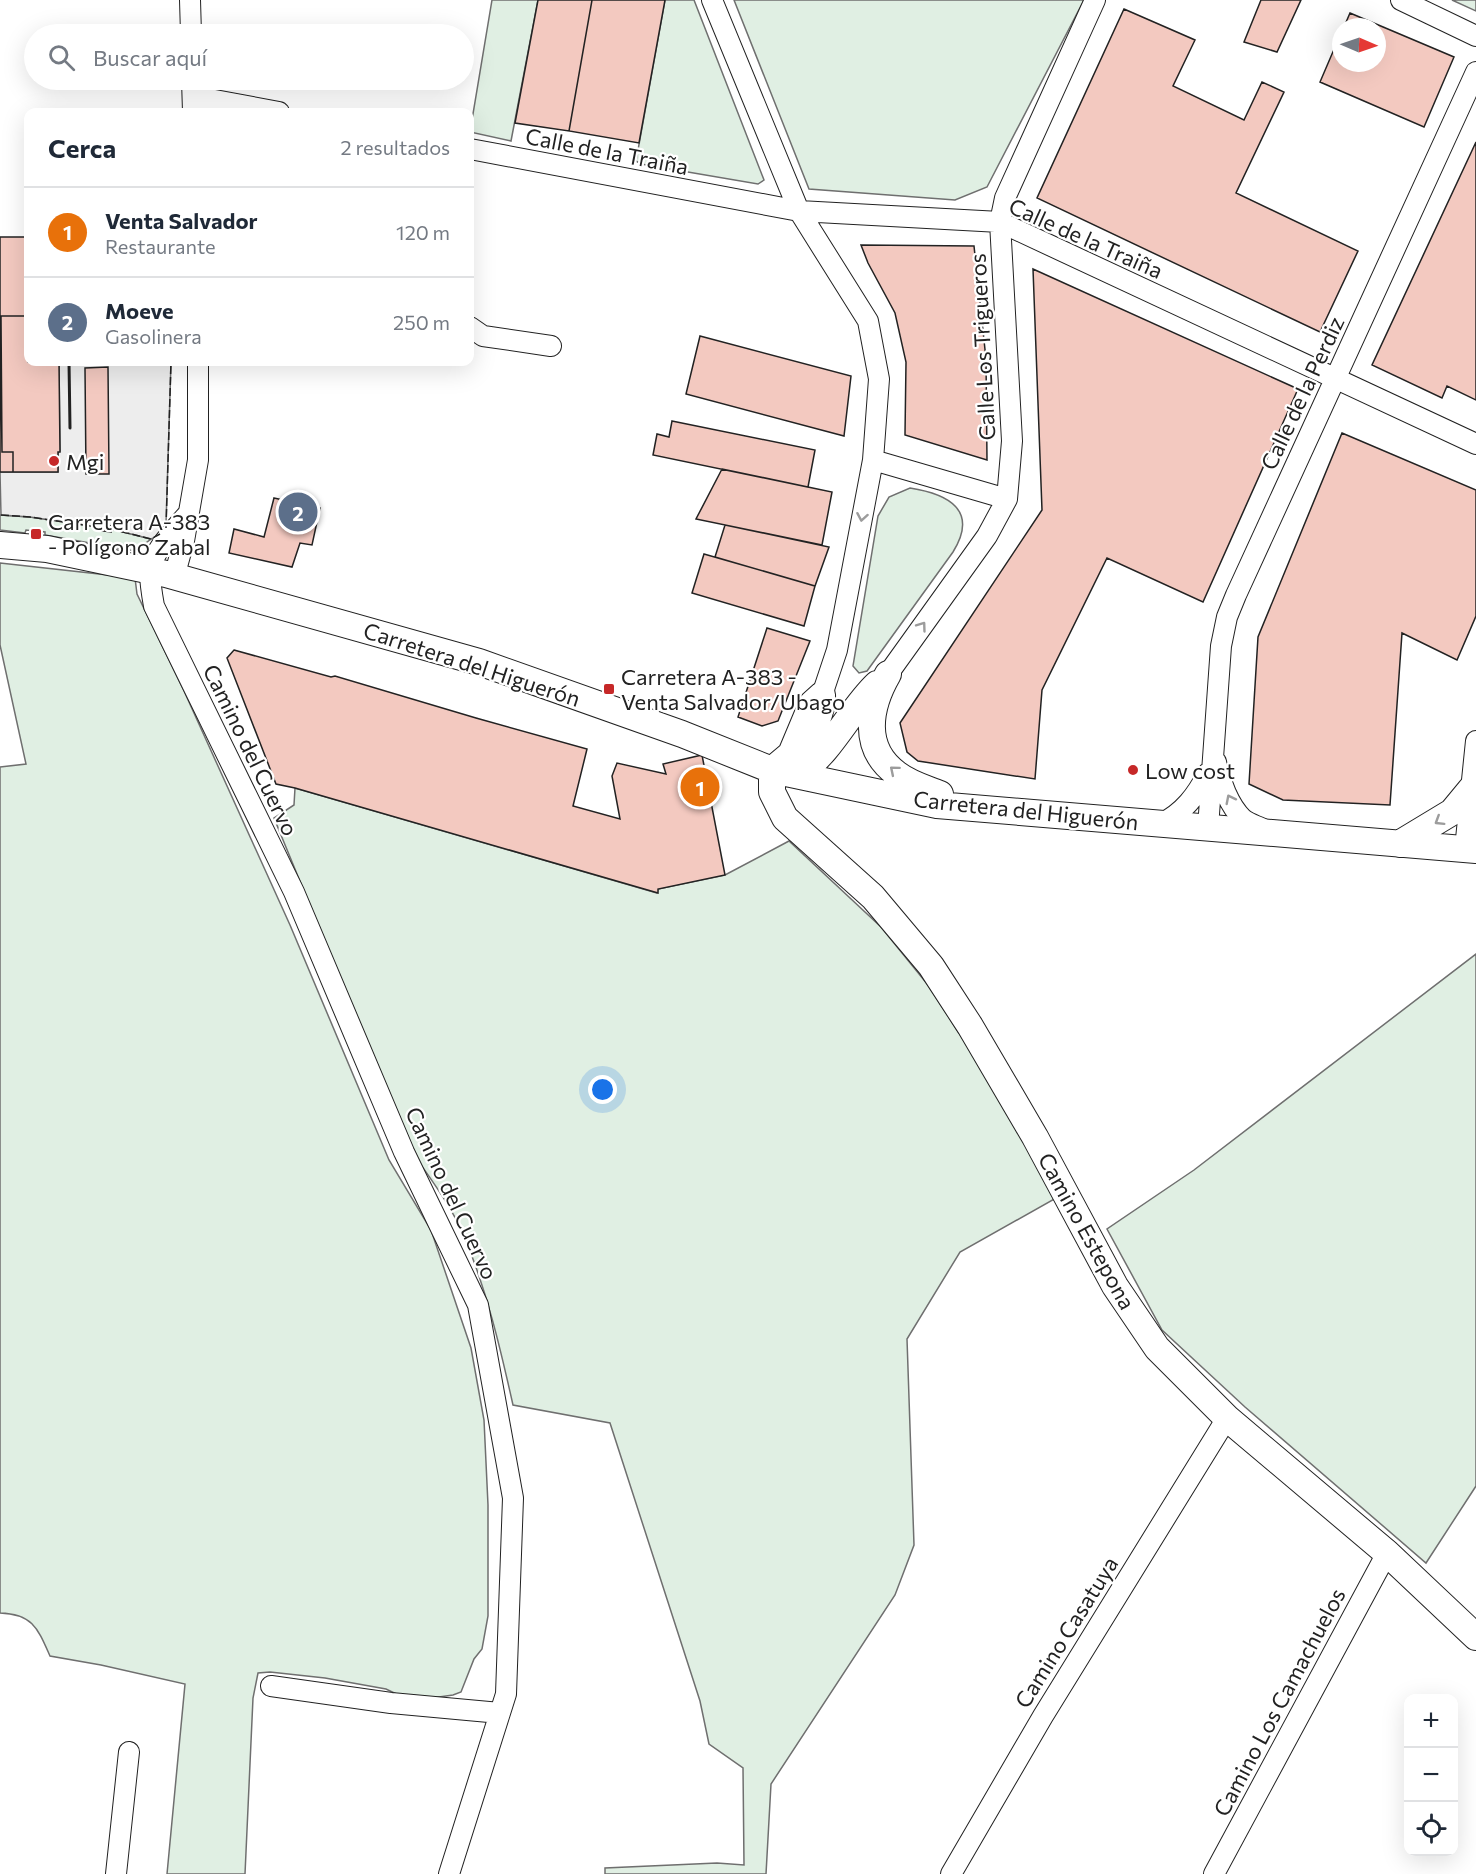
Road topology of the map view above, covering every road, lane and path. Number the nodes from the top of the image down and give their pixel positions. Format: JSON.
{"nodes":[{"id":1,"x":189,"y":0,"type":"edge"},
{"id":2,"x":712,"y":0,"type":"edge"},
{"id":3,"x":1095,"y":0,"type":"edge"},
{"id":4,"x":1401,"y":0,"type":"edge"},
{"id":5,"x":190,"y":24,"type":"edge"},
{"id":6,"x":1476,"y":36,"type":"edge"},
{"id":7,"x":1476,"y":72,"type":"edge"},
{"id":8,"x":193,"y":96,"type":"edge"},
{"id":9,"x":258,"y":108,"type":"edge"},
{"id":10,"x":474,"y":150,"type":"edge"},
{"id":11,"x":800,"y":211,"type":"junction"},
{"id":12,"x":1000,"y":222,"type":"junction"},
{"id":13,"x":474,"y":330,"type":"edge"},
{"id":14,"x":550,"y":346,"type":"dead end"},
{"id":15,"x":198,"y":366,"type":"edge"},
{"id":16,"x":1335,"y":378,"type":"junction"},
{"id":17,"x":1476,"y":444,"type":"edge"},
{"id":18,"x":873,"y":460,"type":"junction"},
{"id":19,"x":1007,"y":499,"type":"junction"},
{"id":20,"x":0,"y":545,"type":"edge"},
{"id":21,"x":162,"y":574,"type":"junction"},
{"id":22,"x":888,"y":674,"type":"junction"},
{"id":23,"x":825,"y":690,"type":"junction"},
{"id":24,"x":852,"y":713,"type":"junction"},
{"id":25,"x":1476,"y":741,"type":"edge"},
{"id":26,"x":1213,"y":745,"type":"junction"},
{"id":27,"x":1212,"y":765,"type":"junction"},
{"id":28,"x":794,"y":773,"type":"junction"},
{"id":29,"x":1474,"y":792,"type":"edge"},
{"id":30,"x":1007,"y":811,"type":"junction"},
{"id":31,"x":1161,"y":824,"type":"junction"},
{"id":32,"x":1208,"y":828,"type":"junction"},
{"id":33,"x":1273,"y":834,"type":"junction"},
{"id":34,"x":1399,"y":844,"type":"junction"},
{"id":35,"x":1470,"y":850,"type":"edge"},
{"id":36,"x":1227,"y":1418,"type":"junction"},
{"id":37,"x":1387,"y":1553,"type":"junction"},
{"id":38,"x":1476,"y":1637,"type":"edge"},
{"id":39,"x":271,"y":1686,"type":"dead end"},
{"id":40,"x":500,"y":1713,"type":"junction"},
{"id":41,"x":129,"y":1752,"type":"dead end"},
{"id":42,"x":116,"y":1874,"type":"edge"},
{"id":43,"x":449,"y":1874,"type":"edge"},
{"id":44,"x":951,"y":1874,"type":"edge"},
{"id":45,"x":1214,"y":1874,"type":"edge"}],
"edges":[{"from":1,"to":5,"type":"street"},
{"from":2,"to":11,"type":"street"},
{"from":3,"to":12,"type":"street","name":"Calle Los Trigueros"},
{"from":4,"to":6,"type":"street"},
{"from":7,"to":16,"type":"street","name":"Calle de la Perdiz"},
{"from":8,"to":9,"type":"street"},
{"from":10,"to":11,"type":"street","name":"Calle de la Traiña"},
{"from":11,"to":12,"type":"street","name":"Calle de la Traiña"},
{"from":11,"to":18,"type":"street"},
{"from":12,"to":16,"type":"street","name":"Calle de la Traiña"},
{"from":12,"to":19,"type":"street","name":"Calle Los Trigueros"},
{"from":13,"to":14,"type":"street"},
{"from":15,"to":21,"type":"street"},
{"from":16,"to":17,"type":"street","name":"Calle de la Traiña"},
{"from":16,"to":26,"type":"street","name":"Calle de la Perdiz"},
{"from":18,"to":19,"type":"street"},
{"from":18,"to":23,"type":"street","one_way":true},
{"from":22,"to":19,"type":"street","name":"Calle Los Trigueros","one_way":true},
{"from":20,"to":21,"type":"main road","name":"Carretera del Higuerón"},
{"from":21,"to":28,"type":"main road","name":"Carretera del Higuerón"},
{"from":21,"to":40,"type":"street","name":"Camino del Cuervo"},
{"from":22,"to":24,"type":"main road"},
{"from":30,"to":22,"type":"main road","one_way":true},
{"from":23,"to":24,"type":"main road"},
{"from":23,"to":28,"type":"main road"},
{"from":24,"to":28,"type":"main road"},
{"from":25,"to":29,"type":"street"},
{"from":26,"to":27,"type":"street","name":"Calle de la Perdiz"},
{"from":33,"to":26,"type":"street","name":"Calle de la Perdiz","one_way":true},
{"from":27,"to":31,"type":"street","name":"Calle de la Perdiz"},
{"from":27,"to":32,"type":"street","name":"Calle de la Perdiz"},
{"from":28,"to":30,"type":"main road","name":"Carretera del Higuerón"},
{"from":28,"to":36,"type":"main road","name":"Camino Estepona"},
{"from":29,"to":34,"type":"main road","one_way":true},
{"from":29,"to":35,"type":"street"},
{"from":30,"to":31,"type":"main road","name":"Carretera del Higuerón"},
{"from":31,"to":32,"type":"main road","name":"Carretera del Higuerón"},
{"from":32,"to":33,"type":"main road","name":"Carretera del Higuerón"},
{"from":33,"to":34,"type":"main road","name":"Carretera del Higuerón"},
{"from":34,"to":35,"type":"main road","name":"Carretera del Higuerón"},
{"from":36,"to":37,"type":"main road","name":"Camino Estepona"},
{"from":36,"to":44,"type":"street","name":"Camino Casatuya"},
{"from":37,"to":38,"type":"main road","name":"Camino Estepona"},
{"from":37,"to":45,"type":"street","name":"Camino Los Camachuelos"},
{"from":39,"to":40,"type":"street"},
{"from":40,"to":43,"type":"street","name":"Camino del Cuervo"},
{"from":41,"to":42,"type":"street"}]}
